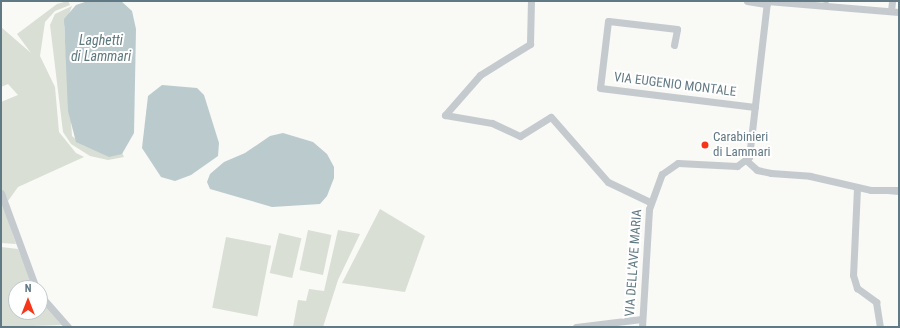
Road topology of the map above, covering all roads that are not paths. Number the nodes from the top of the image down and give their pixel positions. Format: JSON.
{"nodes":[{"id":1,"x":531,"y":1,"type":"edge"},
{"id":2,"x":747,"y":1,"type":"edge"},
{"id":3,"x":892,"y":1,"type":"edge"},
{"id":4,"x":767,"y":2,"type":"edge"},
{"id":5,"x":895,"y":11,"type":"edge"},
{"id":6,"x":674,"y":45,"type":"dead end"},
{"id":7,"x":755,"y":107,"type":"junction"},
{"id":8,"x":747,"y":161,"type":"junction"},
{"id":9,"x":857,"y":188,"type":"junction"},
{"id":10,"x":899,"y":190,"type":"edge"},
{"id":11,"x":1,"y":193,"type":"edge"},
{"id":12,"x":650,"y":202,"type":"junction"},
{"id":13,"x":33,"y":280,"type":"edge"},
{"id":14,"x":48,"y":304,"type":"edge"},
{"id":15,"x":642,"y":319,"type":"junction"},
{"id":16,"x":68,"y":327,"type":"edge"},
{"id":17,"x":576,"y":327,"type":"edge"},
{"id":18,"x":642,"y":327,"type":"edge"},
{"id":19,"x":880,"y":327,"type":"edge"}],
"edges":[{"from":1,"to":12,"type":"street"},
{"from":2,"to":4,"type":"street"},
{"from":3,"to":5,"type":"street"},
{"from":4,"to":5,"type":"street"},
{"from":4,"to":7,"type":"street"},
{"from":6,"to":7,"type":"street","name":"VIA EUGENIO MONTALE"},
{"from":7,"to":8,"type":"street"},
{"from":8,"to":9,"type":"street"},
{"from":8,"to":12,"type":"street","name":"VIA DELL'AVE MARIA"},
{"from":9,"to":10,"type":"street"},
{"from":9,"to":19,"type":"street"},
{"from":11,"to":13,"type":"street"},
{"from":12,"to":15,"type":"street","name":"VIA DELL'AVE MARIA"},
{"from":14,"to":16,"type":"street"},
{"from":15,"to":17,"type":"street"},
{"from":15,"to":18,"type":"street","name":"VIA DELL'AVE MARIA"}]}
